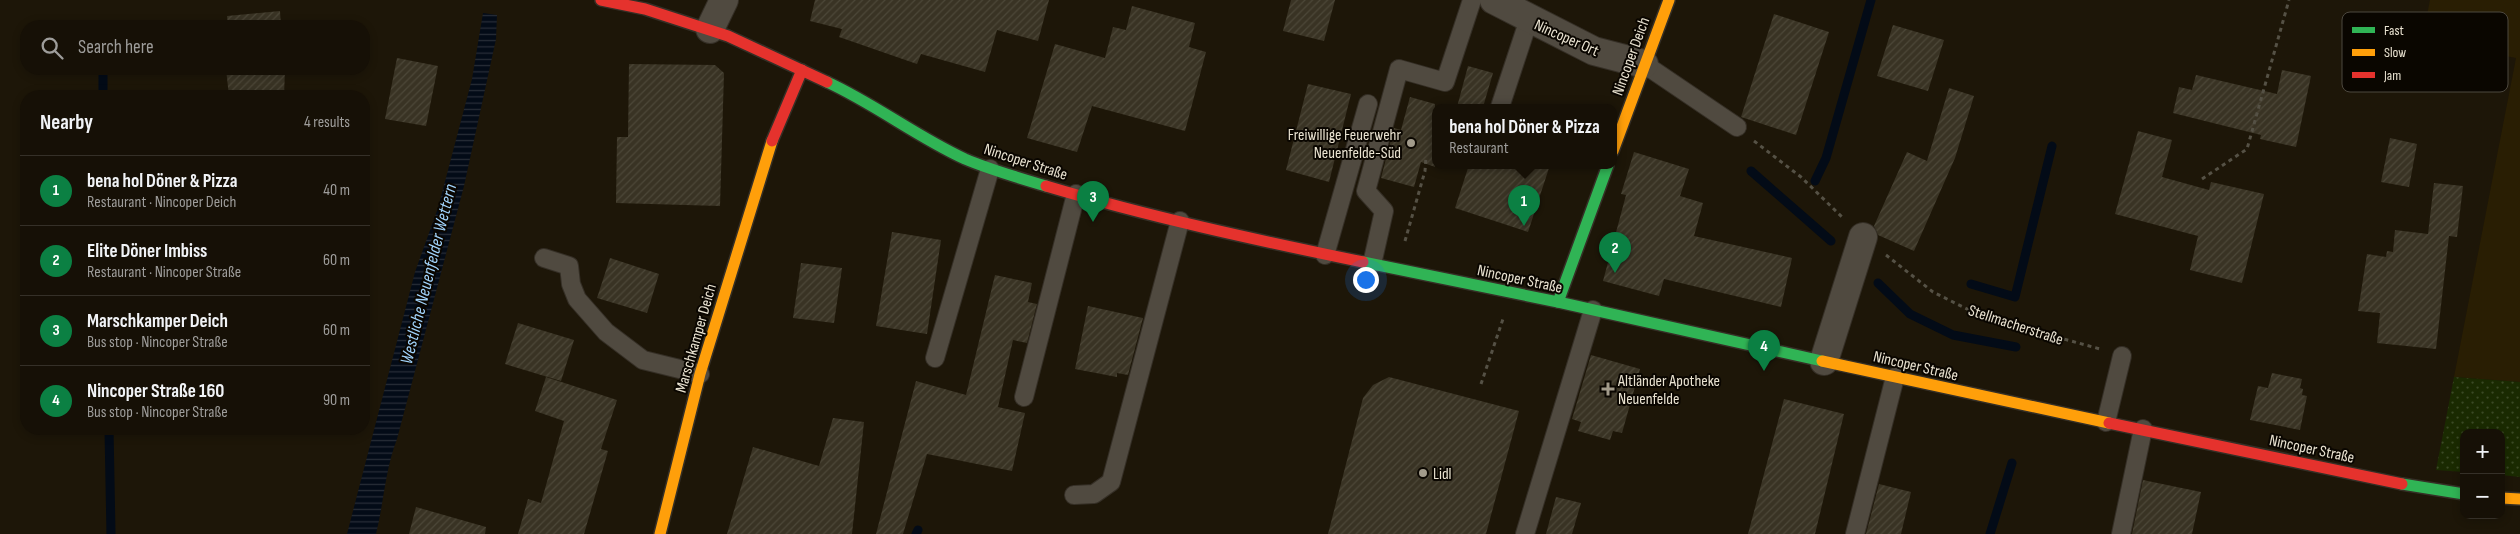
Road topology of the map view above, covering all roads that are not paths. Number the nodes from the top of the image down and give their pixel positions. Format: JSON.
{"nodes":[{"id":1,"x":601,"y":0,"type":"edge"},
{"id":2,"x":724,"y":0,"type":"edge"},
{"id":3,"x":1472,"y":0,"type":"edge"},
{"id":4,"x":1494,"y":0,"type":"edge"},
{"id":5,"x":1669,"y":0,"type":"edge"},
{"id":6,"x":1529,"y":19,"type":"junction"},
{"id":7,"x":710,"y":29,"type":"junction"},
{"id":8,"x":1644,"y":64,"type":"junction"},
{"id":9,"x":802,"y":70,"type":"junction"},
{"id":10,"x":1368,"y":104,"type":"dead end"},
{"id":11,"x":1501,"y":104,"type":"edge"},
{"id":12,"x":1737,"y":127,"type":"road end"},
{"id":13,"x":1617,"y":140,"type":"edge"},
{"id":14,"x":990,"y":169,"type":"junction"},
{"id":15,"x":1607,"y":169,"type":"edge"},
{"id":16,"x":1076,"y":194,"type":"junction"},
{"id":17,"x":1180,"y":221,"type":"junction"},
{"id":18,"x":1863,"y":237,"type":"road end"},
{"id":19,"x":1325,"y":255,"type":"junction"},
{"id":20,"x":544,"y":258,"type":"dead end"},
{"id":21,"x":1372,"y":264,"type":"junction"},
{"id":22,"x":1558,"y":302,"type":"junction"},
{"id":23,"x":1592,"y":310,"type":"junction"},
{"id":24,"x":2122,"y":356,"type":"road end"},
{"id":25,"x":935,"y":358,"type":"dead end"},
{"id":26,"x":1824,"y":361,"type":"junction"},
{"id":27,"x":700,"y":374,"type":"junction"},
{"id":28,"x":1895,"y":377,"type":"junction"},
{"id":29,"x":1024,"y":398,"type":"dead end"},
{"id":30,"x":2106,"y":422,"type":"junction"},
{"id":31,"x":2143,"y":429,"type":"junction"},
{"id":32,"x":2460,"y":494,"type":"edge"},
{"id":33,"x":1074,"y":495,"type":"dead end"},
{"id":34,"x":2505,"y":498,"type":"edge"},
{"id":35,"x":2520,"y":499,"type":"edge"},
{"id":36,"x":660,"y":534,"type":"edge"},
{"id":37,"x":1525,"y":534,"type":"edge"},
{"id":38,"x":1855,"y":534,"type":"edge"},
{"id":39,"x":2121,"y":534,"type":"edge"}],
"edges":[{"from":1,"to":7,"type":"main road","name":"Nincoper Straße"},
{"from":2,"to":7,"type":"street"},
{"from":3,"to":21,"type":"lane"},
{"from":4,"to":6,"type":"street","name":"Nincoper Ort"},
{"from":5,"to":8,"type":"main road","name":"Nincoper Deich"},
{"from":6,"to":8,"type":"street","name":"Nincoper Ort"},
{"from":6,"to":11,"type":"lane"},
{"from":7,"to":9,"type":"main road","name":"Nincoper Straße"},
{"from":8,"to":12,"type":"lane"},
{"from":8,"to":13,"type":"main road","name":"Nincoper Deich"},
{"from":9,"to":14,"type":"main road","name":"Nincoper Straße"},
{"from":9,"to":27,"type":"main road","name":"Marschkamper Deich"},
{"from":10,"to":19,"type":"lane"},
{"from":14,"to":16,"type":"main road","name":"Nincoper Straße"},
{"from":14,"to":25,"type":"lane"},
{"from":15,"to":22,"type":"main road"},
{"from":16,"to":17,"type":"main road","name":"Nincoper Straße"},
{"from":16,"to":29,"type":"lane"},
{"from":17,"to":19,"type":"main road","name":"Nincoper Straße"},
{"from":17,"to":33,"type":"lane"},
{"from":18,"to":26,"type":"street"},
{"from":19,"to":21,"type":"main road","name":"Nincoper Straße"},
{"from":20,"to":27,"type":"lane"},
{"from":21,"to":22,"type":"main road","name":"Nincoper Straße"},
{"from":22,"to":23,"type":"main road","name":"Nincoper Straße"},
{"from":23,"to":26,"type":"main road","name":"Nincoper Straße"},
{"from":23,"to":37,"type":"lane"},
{"from":24,"to":30,"type":"lane"},
{"from":26,"to":28,"type":"main road","name":"Nincoper Straße"},
{"from":27,"to":36,"type":"main road","name":"Marschkamper Deich"},
{"from":28,"to":30,"type":"main road","name":"Nincoper Straße"},
{"from":28,"to":38,"type":"lane"},
{"from":30,"to":31,"type":"main road","name":"Nincoper Straße"},
{"from":31,"to":32,"type":"main road","name":"Nincoper Straße"},
{"from":31,"to":39,"type":"lane"},
{"from":34,"to":35,"type":"main road"}]}
